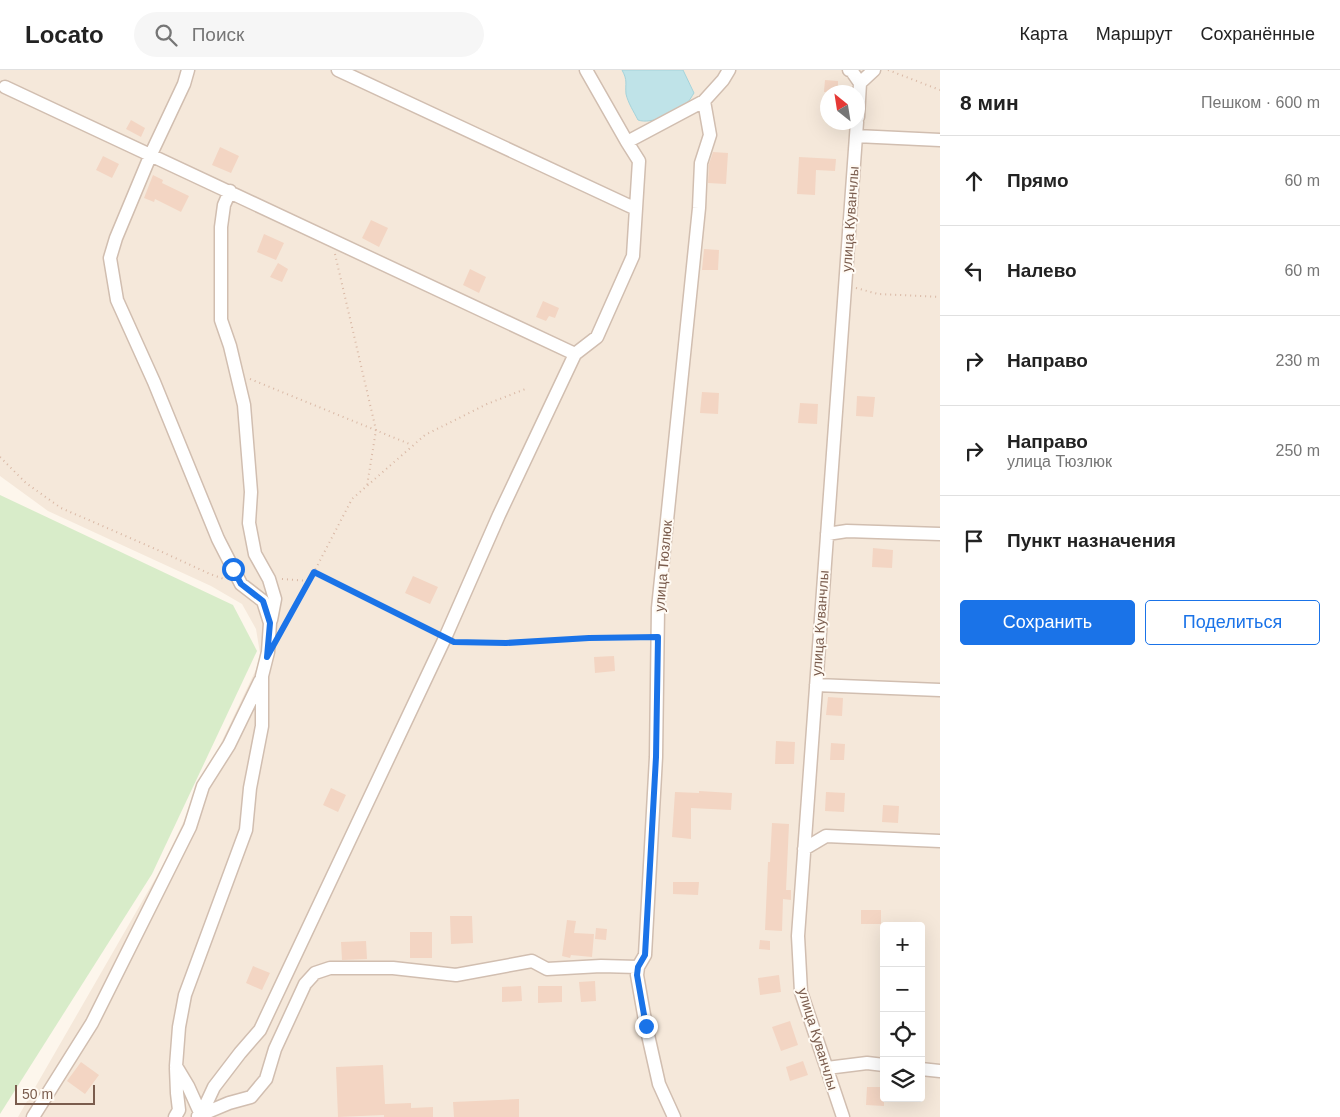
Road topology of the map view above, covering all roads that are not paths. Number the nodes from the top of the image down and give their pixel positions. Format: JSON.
{"nodes":[{"id":1,"x":188,"y":70,"type":"edge"},
{"id":2,"x":338,"y":70,"type":"edge"},
{"id":3,"x":586,"y":70,"type":"edge"},
{"id":4,"x":728,"y":70,"type":"edge"},
{"id":5,"x":849,"y":70,"type":"edge"},
{"id":6,"x":874,"y":70,"type":"edge"},
{"id":7,"x":860,"y":83,"type":"joint"},
{"id":8,"x":5,"y":87,"type":"dead end"},
{"id":9,"x":704,"y":101,"type":"junction"},
{"id":10,"x":856,"y":130,"type":"edge"},
{"id":11,"x":856,"y":136,"type":"junction"},
{"id":12,"x":940,"y":140,"type":"edge"},
{"id":13,"x":627,"y":142,"type":"junction"},
{"id":14,"x":151,"y":154,"type":"junction"},
{"id":15,"x":230,"y":191,"type":"junction"},
{"id":16,"x":636,"y":209,"type":"junction"},
{"id":17,"x":575,"y":354,"type":"junction"},
{"id":18,"x":827,"y":534,"type":"junction"},
{"id":19,"x":940,"y":534,"type":"edge"},
{"id":20,"x":270,"y":623,"type":"junction"},
{"id":21,"x":262,"y":676,"type":"junction"},
{"id":22,"x":816,"y":685,"type":"junction"},
{"id":23,"x":940,"y":690,"type":"edge"},
{"id":24,"x":940,"y":840,"type":"edge"},
{"id":25,"x":804,"y":849,"type":"junction"},
{"id":26,"x":638,"y":967,"type":"junction"},
{"id":27,"x":880,"y":1065,"type":"edge"},
{"id":28,"x":176,"y":1066,"type":"junction"},
{"id":29,"x":827,"y":1068,"type":"junction"},
{"id":30,"x":925,"y":1069,"type":"edge"},
{"id":31,"x":940,"y":1071,"type":"edge"},
{"id":32,"x":200,"y":1116,"type":"edge"},
{"id":33,"x":33,"y":1117,"type":"edge"},
{"id":34,"x":175,"y":1117,"type":"edge"},
{"id":35,"x":674,"y":1117,"type":"edge"},
{"id":36,"x":843,"y":1117,"type":"edge"}],
"edges":[{"from":1,"to":14,"type":"street"},
{"from":2,"to":16,"type":"street"},
{"from":3,"to":13,"type":"street"},
{"from":4,"to":9,"type":"street"},
{"from":5,"to":7,"type":"street"},
{"from":6,"to":7,"type":"street"},
{"from":8,"to":14,"type":"street"},
{"from":9,"to":13,"type":"street"},
{"from":9,"to":26,"type":"street","name":"улица Тюзлюк"},
{"from":10,"to":11,"type":"street","name":"улица Куванчлы"},
{"from":11,"to":12,"type":"street"},
{"from":11,"to":18,"type":"street","name":"улица Куванчлы"},
{"from":13,"to":16,"type":"street"},
{"from":14,"to":15,"type":"street"},
{"from":14,"to":20,"type":"street"},
{"from":15,"to":17,"type":"street"},
{"from":15,"to":20,"type":"street"},
{"from":16,"to":17,"type":"street"},
{"from":17,"to":32,"type":"street"},
{"from":18,"to":19,"type":"street"},
{"from":18,"to":22,"type":"street","name":"улица Куванчлы"},
{"from":20,"to":21,"type":"street"},
{"from":21,"to":28,"type":"street"},
{"from":21,"to":33,"type":"street"},
{"from":22,"to":23,"type":"street"},
{"from":22,"to":25,"type":"street","name":"улица Куванчлы"},
{"from":24,"to":25,"type":"street"},
{"from":25,"to":29,"type":"street","name":"улица Куванчлы"},
{"from":26,"to":32,"type":"street"},
{"from":26,"to":35,"type":"street","name":"улица Тюзлюк"},
{"from":27,"to":29,"type":"street"},
{"from":28,"to":32,"type":"street"},
{"from":28,"to":34,"type":"street"},
{"from":29,"to":36,"type":"street","name":"улица Куванчлы"},
{"from":30,"to":31,"type":"street"}]}
